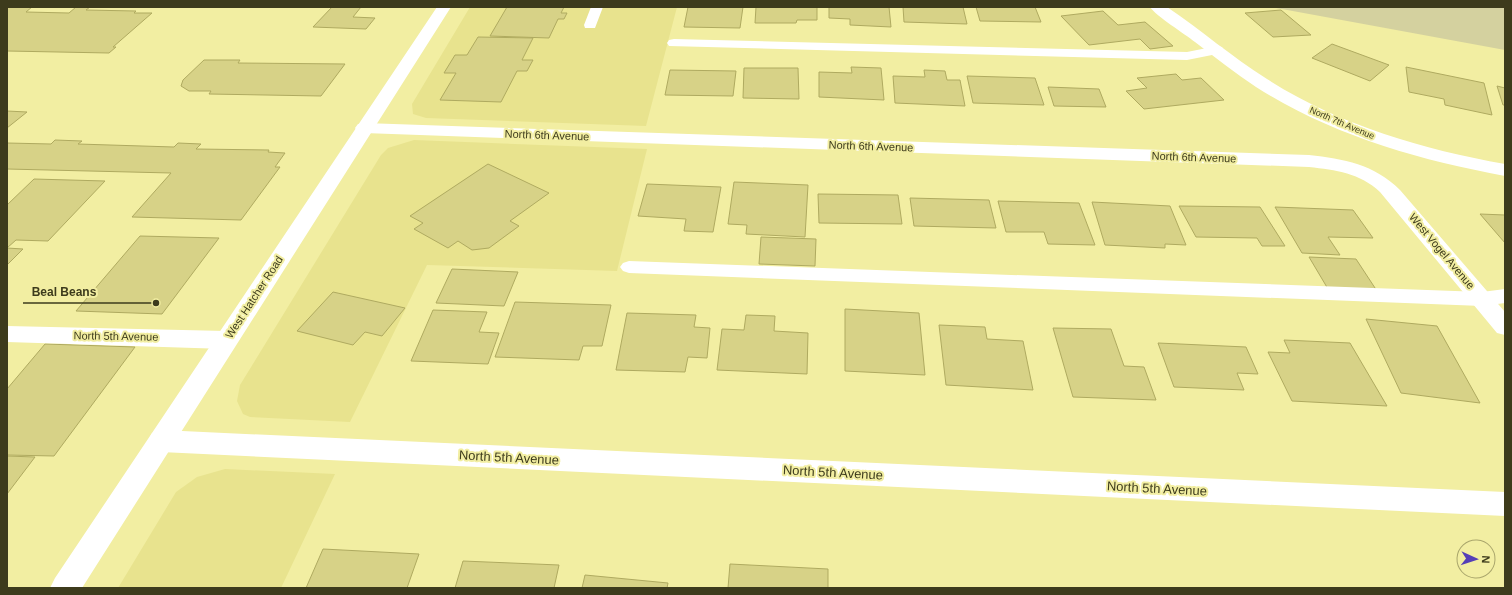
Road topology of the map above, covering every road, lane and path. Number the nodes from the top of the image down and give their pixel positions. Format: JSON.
{"nodes":[{"id":1,"x":444,"y":7,"type":"edge"},
{"id":2,"x":597,"y":7,"type":"edge"},
{"id":3,"x":1158,"y":7,"type":"edge"},
{"id":4,"x":590,"y":25,"type":"dead end"},
{"id":5,"x":674,"y":43,"type":"dead end"},
{"id":6,"x":1216,"y":50,"type":"junction"},
{"id":7,"x":364,"y":128,"type":"junction"},
{"id":8,"x":1505,"y":170,"type":"edge"},
{"id":9,"x":1375,"y":178,"type":"joint"},
{"id":10,"x":629,"y":267,"type":"dead end"},
{"id":11,"x":1505,"y":296,"type":"edge"},
{"id":12,"x":1482,"y":299,"type":"junction"},
{"id":13,"x":1505,"y":327,"type":"edge"},
{"id":14,"x":7,"y":334,"type":"edge"},
{"id":15,"x":226,"y":340,"type":"junction"},
{"id":16,"x":161,"y":441,"type":"junction"},
{"id":17,"x":1505,"y":504,"type":"edge"},
{"id":18,"x":65,"y":588,"type":"edge"}],
"edges":[{"from":1,"to":7,"type":"street","name":"West Hatcher Road"},
{"from":2,"to":4,"type":"lane"},
{"from":3,"to":6,"type":"street","name":"North 7th Avenue"},
{"from":5,"to":6,"type":"lane"},
{"from":6,"to":8,"type":"street","name":"North 7th Avenue"},
{"from":7,"to":9,"type":"street","name":"North 6th Avenue"},
{"from":7,"to":15,"type":"street","name":"West Hatcher Road"},
{"from":9,"to":12,"type":"street","name":"West Vogel Avenue"},
{"from":10,"to":12,"type":"lane"},
{"from":11,"to":12,"type":"lane"},
{"from":12,"to":13,"type":"street","name":"West Vogel Avenue"},
{"from":14,"to":15,"type":"street","name":"North 5th Avenue"},
{"from":15,"to":16,"type":"street","name":"West Hatcher Road"},
{"from":16,"to":17,"type":"street","name":"North 5th Avenue"},
{"from":16,"to":18,"type":"street","name":"West Hatcher Road"}]}
